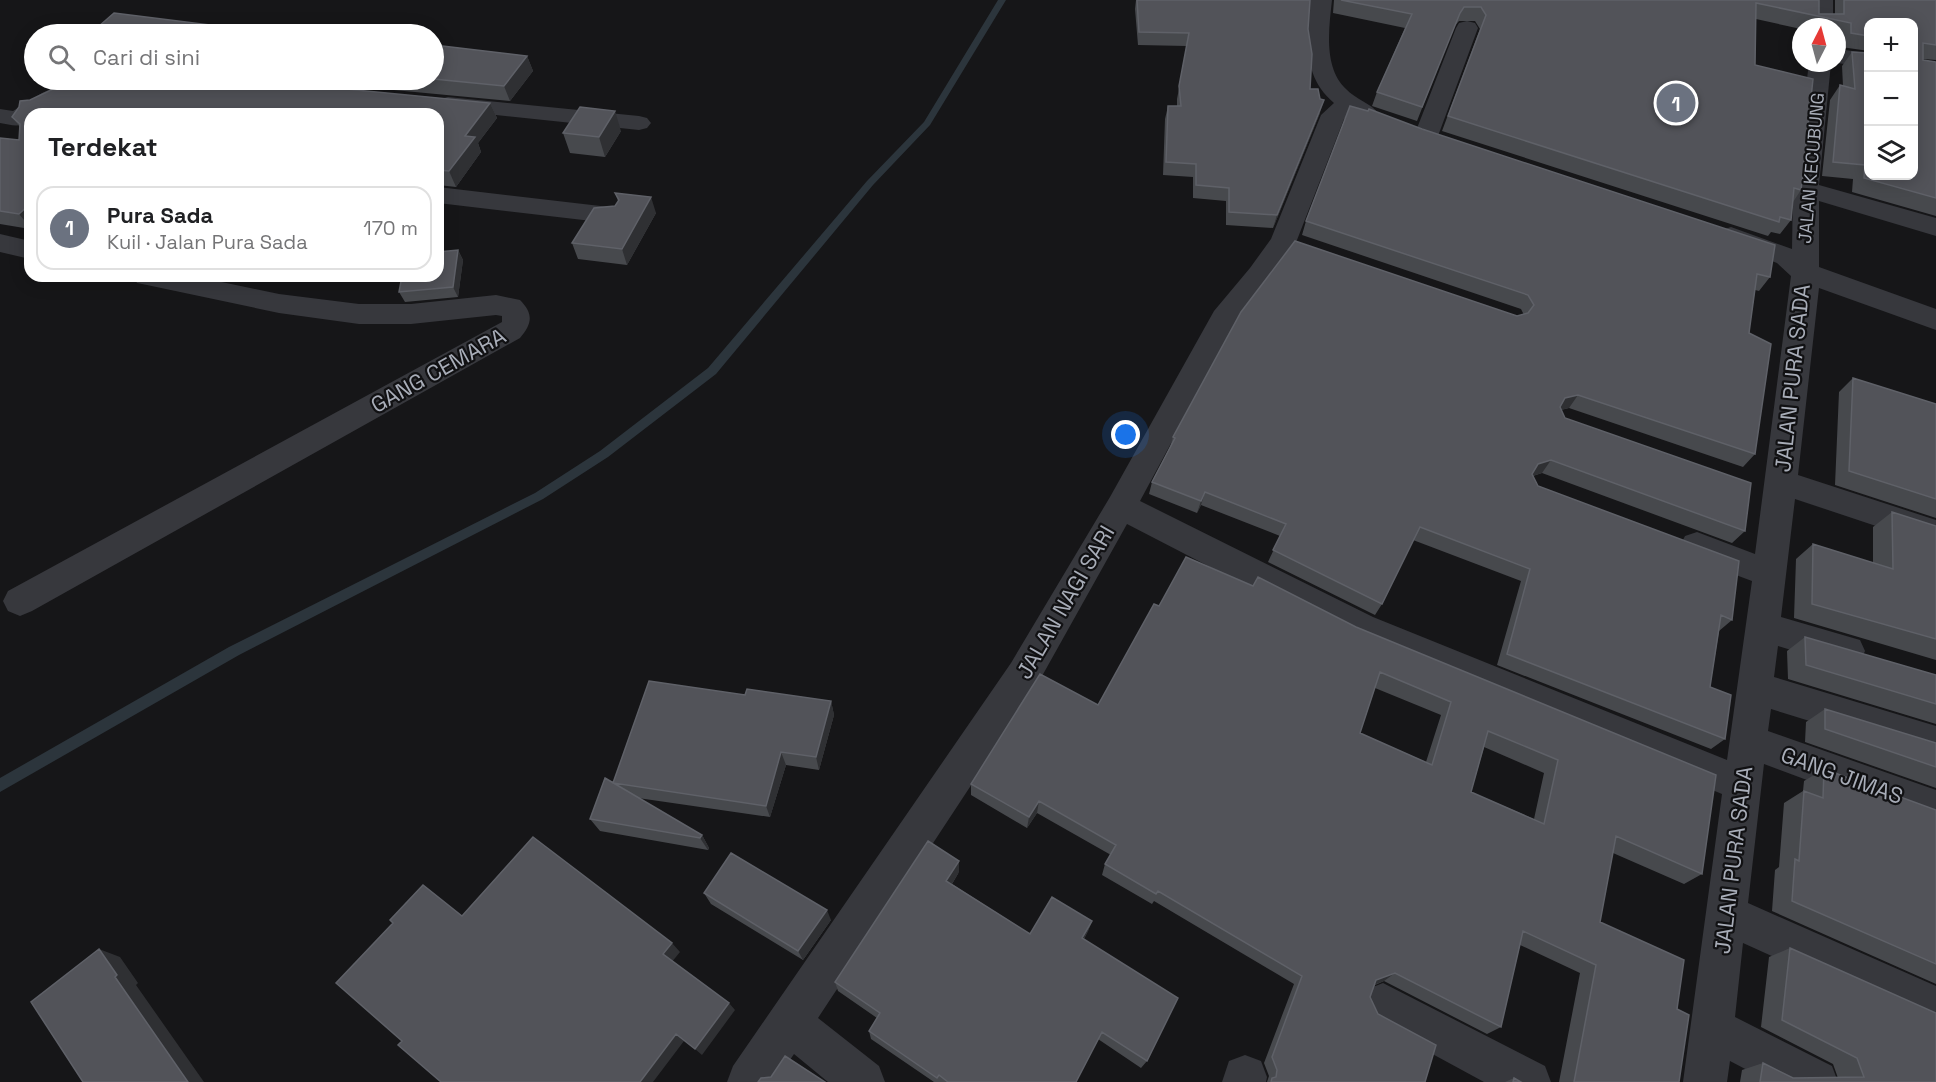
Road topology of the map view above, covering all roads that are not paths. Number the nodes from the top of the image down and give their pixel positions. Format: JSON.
{"nodes":[{"id":1,"x":1321,"y":0,"type":"edge"},
{"id":2,"x":1822,"y":0,"type":"edge"},
{"id":3,"x":1822,"y":18,"type":"edge"},
{"id":4,"x":1467,"y":28,"type":"dead end"},
{"id":5,"x":1846,"y":57,"type":"edge"},
{"id":6,"x":1864,"y":59,"type":"edge"},
{"id":7,"x":1819,"y":72,"type":"edge"},
{"id":8,"x":68,"y":90,"type":"edge"},
{"id":9,"x":427,"y":102,"type":"edge"},
{"id":10,"x":1347,"y":105,"type":"junction"},
{"id":11,"x":35,"y":108,"type":"edge"},
{"id":12,"x":24,"y":116,"type":"edge"},
{"id":13,"x":639,"y":123,"type":"dead end"},
{"id":14,"x":10,"y":125,"type":"edge"},
{"id":15,"x":1806,"y":189,"type":"junction"},
{"id":16,"x":444,"y":196,"type":"edge"},
{"id":17,"x":609,"y":215,"type":"edge"},
{"id":18,"x":1936,"y":226,"type":"edge"},
{"id":19,"x":1705,"y":228,"type":"edge"},
{"id":20,"x":0,"y":243,"type":"edge"},
{"id":21,"x":24,"y":249,"type":"edge"},
{"id":22,"x":1804,"y":272,"type":"junction"},
{"id":23,"x":178,"y":282,"type":"edge"},
{"id":24,"x":1936,"y":320,"type":"edge"},
{"id":25,"x":1772,"y":488,"type":"junction"},
{"id":26,"x":1121,"y":506,"type":"junction"},
{"id":27,"x":1936,"y":533,"type":"edge"},
{"id":28,"x":1671,"y":537,"type":"edge"},
{"id":29,"x":1769,"y":573,"type":"junction"},
{"id":30,"x":20,"y":601,"type":"dead end"},
{"id":31,"x":1762,"y":626,"type":"junction"},
{"id":32,"x":1879,"y":660,"type":"edge"},
{"id":33,"x":1755,"y":688,"type":"junction"},
{"id":34,"x":1748,"y":741,"type":"junction"},
{"id":35,"x":1936,"y":743,"type":"edge"},
{"id":36,"x":1742,"y":784,"type":"junction"},
{"id":37,"x":1936,"y":809,"type":"edge"},
{"id":38,"x":1726,"y":914,"type":"junction"},
{"id":39,"x":1383,"y":1004,"type":"dead end"},
{"id":40,"x":1936,"y":1008,"type":"edge"},
{"id":41,"x":790,"y":1023,"type":"junction"},
{"id":42,"x":1711,"y":1029,"type":"junction"},
{"id":43,"x":749,"y":1082,"type":"edge"},
{"id":44,"x":862,"y":1082,"type":"edge"},
{"id":45,"x":1529,"y":1082,"type":"edge"},
{"id":46,"x":1705,"y":1082,"type":"edge"},
{"id":47,"x":1816,"y":1082,"type":"edge"}],
"edges":[{"from":1,"to":10,"type":"street"},
{"from":2,"to":3,"type":"street"},
{"from":4,"to":10,"type":"street"},
{"from":5,"to":6,"type":"street"},
{"from":7,"to":15,"type":"street","name":"JALAN KECUBUNG"},
{"from":8,"to":11,"type":"street"},
{"from":9,"to":13,"type":"street"},
{"from":10,"to":26,"type":"street","name":"JALAN NAGI SARI"},
{"from":12,"to":14,"type":"street"},
{"from":15,"to":18,"type":"street"},
{"from":15,"to":22,"type":"street","name":"JALAN KECUBUNG"},
{"from":16,"to":17,"type":"street"},
{"from":19,"to":22,"type":"street","name":"JALAN PURA SADA"},
{"from":20,"to":21,"type":"street"},
{"from":22,"to":24,"type":"street"},
{"from":22,"to":25,"type":"street","name":"JALAN PURA SADA"},
{"from":23,"to":30,"type":"street","name":"GANG CEMARA"},
{"from":25,"to":27,"type":"street"},
{"from":25,"to":29,"type":"street","name":"JALAN PURA SADA"},
{"from":26,"to":36,"type":"street"},
{"from":26,"to":41,"type":"street","name":"JALAN NAGI SARI"},
{"from":28,"to":29,"type":"street"},
{"from":29,"to":31,"type":"street","name":"JALAN PURA SADA"},
{"from":31,"to":32,"type":"street"},
{"from":31,"to":33,"type":"street","name":"JALAN PURA SADA"},
{"from":33,"to":34,"type":"street","name":"JALAN PURA SADA"},
{"from":33,"to":35,"type":"street"},
{"from":34,"to":36,"type":"street","name":"JALAN PURA SADA"},
{"from":34,"to":37,"type":"street","name":"GANG JIMAS"},
{"from":36,"to":38,"type":"street","name":"JALAN PURA SADA"},
{"from":38,"to":40,"type":"street"},
{"from":38,"to":42,"type":"street","name":"JALAN PURA SADA"},
{"from":39,"to":45,"type":"street"},
{"from":41,"to":43,"type":"street","name":"JALAN NAGI SARI"},
{"from":41,"to":44,"type":"street"},
{"from":42,"to":46,"type":"street","name":"JALAN PURA SADA"},
{"from":42,"to":47,"type":"street"}]}
